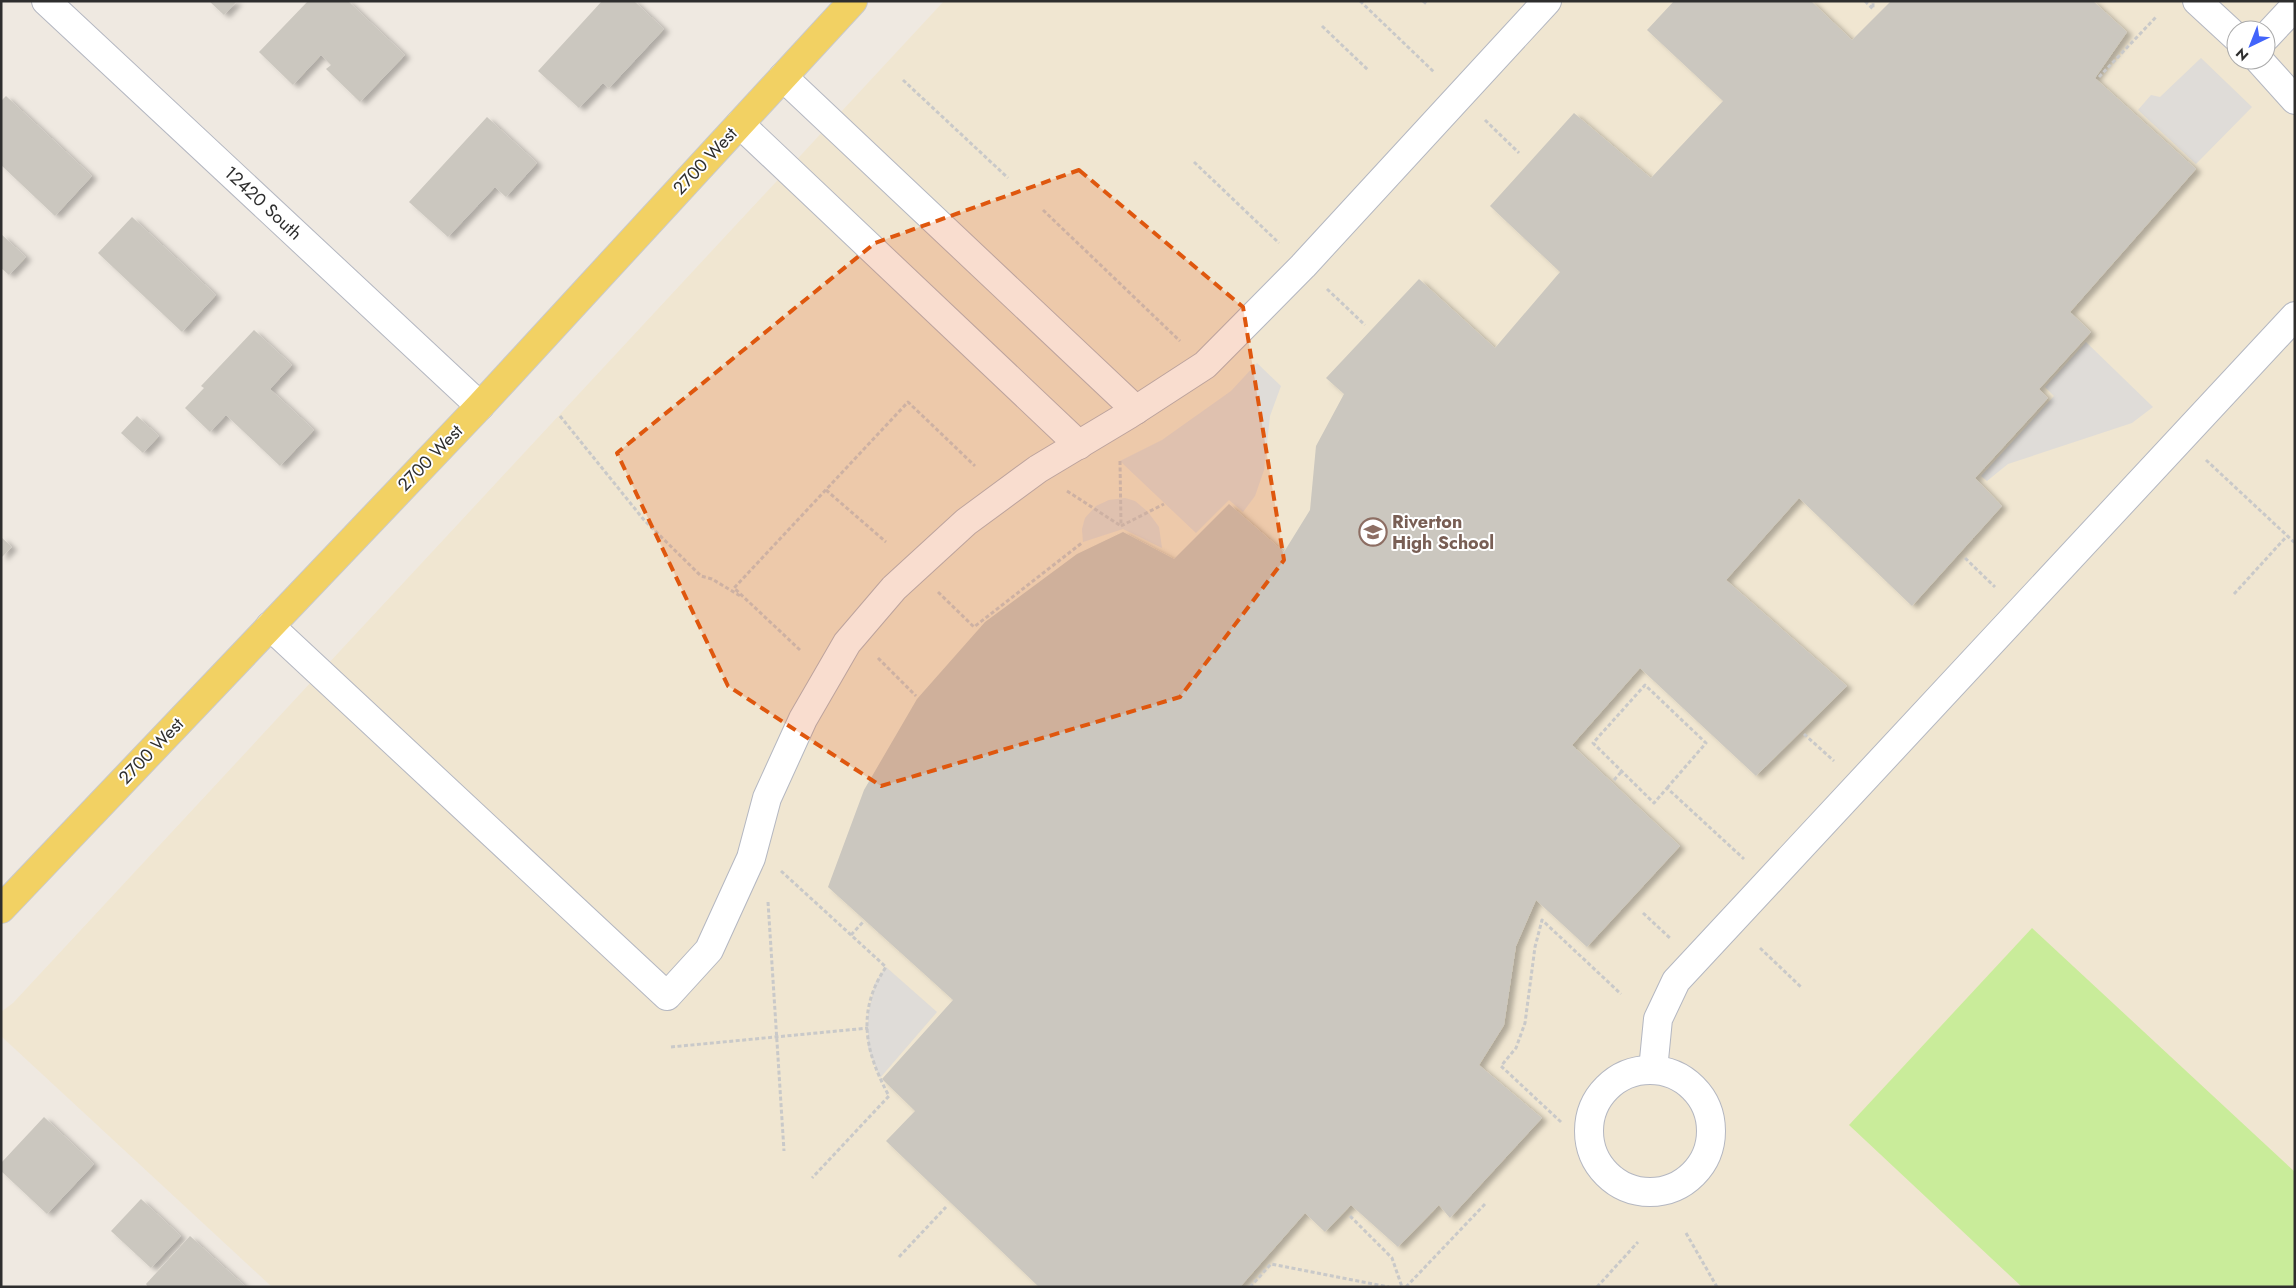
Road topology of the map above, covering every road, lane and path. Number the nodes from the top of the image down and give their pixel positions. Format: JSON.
{"nodes":[{"id":1,"x":46,"y":1,"type":"edge"},
{"id":2,"x":853,"y":1,"type":"edge"},
{"id":3,"x":1360,"y":1,"type":"edge"},
{"id":4,"x":1423,"y":1,"type":"edge"},
{"id":5,"x":1547,"y":1,"type":"edge"},
{"id":6,"x":1864,"y":1,"type":"edge"},
{"id":7,"x":1873,"y":1,"type":"edge"},
{"id":8,"x":2197,"y":1,"type":"edge"},
{"id":9,"x":1428,"y":5,"type":"dead end"},
{"id":10,"x":2295,"y":6,"type":"edge"},
{"id":11,"x":2157,"y":16,"type":"dead end"},
{"id":12,"x":1322,"y":26,"type":"dead end"},
{"id":13,"x":2276,"y":26,"type":"edge"},
{"id":14,"x":2226,"y":28,"type":"edge"},
{"id":15,"x":1368,"y":70,"type":"dead end"},
{"id":16,"x":2269,"y":70,"type":"edge"},
{"id":17,"x":1438,"y":75,"type":"dead end"},
{"id":18,"x":782,"y":77,"type":"junction"},
{"id":19,"x":2100,"y":77,"type":"dead end"},
{"id":20,"x":903,"y":80,"type":"dead end"},
{"id":21,"x":2295,"y":100,"type":"edge"},
{"id":22,"x":1485,"y":120,"type":"dead end"},
{"id":23,"x":740,"y":124,"type":"junction"},
{"id":24,"x":1519,"y":153,"type":"dead end"},
{"id":25,"x":1194,"y":162,"type":"dead end"},
{"id":26,"x":1008,"y":178,"type":"dead end"},
{"id":27,"x":1043,"y":210,"type":"dead end"},
{"id":28,"x":1280,"y":243,"type":"dead end"},
{"id":29,"x":1327,"y":289,"type":"dead end"},
{"id":30,"x":2295,"y":316,"type":"edge"},
{"id":31,"x":1365,"y":324,"type":"dead end"},
{"id":32,"x":1183,"y":343,"type":"dead end"},
{"id":33,"x":480,"y":406,"type":"junction"},
{"id":34,"x":1136,"y":410,"type":"junction"},
{"id":35,"x":560,"y":416,"type":"dead end"},
{"id":36,"x":1079,"y":444,"type":"junction"},
{"id":37,"x":2203,"y":458,"type":"dead end"},
{"id":38,"x":1120,"y":461,"type":"dead end"},
{"id":39,"x":976,"y":466,"type":"dead end"},
{"id":40,"x":826,"y":490,"type":"junction"},
{"id":41,"x":1064,"y":490,"type":"dead end"},
{"id":42,"x":1164,"y":504,"type":"dead end"},
{"id":43,"x":1121,"y":526,"type":"junction"},
{"id":44,"x":2287,"y":536,"type":"junction"},
{"id":45,"x":886,"y":542,"type":"dead end"},
{"id":46,"x":1083,"y":542,"type":"dead end"},
{"id":47,"x":2295,"y":543,"type":"edge"},
{"id":48,"x":1965,"y":558,"type":"dead end"},
{"id":49,"x":1996,"y":587,"type":"dead end"},
{"id":50,"x":934,"y":588,"type":"dead end"},
{"id":51,"x":2234,"y":594,"type":"dead end"},
{"id":52,"x":745,"y":598,"type":"junction"},
{"id":53,"x":270,"y":626,"type":"junction"},
{"id":54,"x":800,"y":650,"type":"dead end"},
{"id":55,"x":874,"y":654,"type":"dead end"},
{"id":56,"x":916,"y":696,"type":"dead end"},
{"id":57,"x":1804,"y":734,"type":"dead end"},
{"id":58,"x":1834,"y":761,"type":"dead end"},
{"id":59,"x":1622,"y":771,"type":"junction"},
{"id":60,"x":1614,"y":780,"type":"dead end"},
{"id":61,"x":1667,"y":788,"type":"junction"},
{"id":62,"x":1745,"y":859,"type":"dead end"},
{"id":63,"x":778,"y":868,"type":"dead end"},
{"id":64,"x":768,"y":898,"type":"dead end"},
{"id":65,"x":1,"y":909,"type":"edge"},
{"id":66,"x":1643,"y":913,"type":"dead end"},
{"id":67,"x":862,"y":922,"type":"dead end"},
{"id":68,"x":851,"y":935,"type":"junction"},
{"id":69,"x":1672,"y":939,"type":"dead end"},
{"id":70,"x":1760,"y":948,"type":"dead end"},
{"id":71,"x":1801,"y":987,"type":"dead end"},
{"id":72,"x":1621,"y":994,"type":"dead end"},
{"id":73,"x":868,"y":1028,"type":"junction"},
{"id":74,"x":777,"y":1036,"type":"junction"},
{"id":75,"x":671,"y":1047,"type":"dead end"},
{"id":76,"x":1653,"y":1070,"type":"junction"},
{"id":77,"x":1561,"y":1122,"type":"dead end"},
{"id":78,"x":784,"y":1151,"type":"dead end"},
{"id":79,"x":812,"y":1178,"type":"dead end"},
{"id":80,"x":1485,"y":1204,"type":"dead end"},
{"id":81,"x":946,"y":1207,"type":"dead end"},
{"id":82,"x":1350,"y":1216,"type":"dead end"},
{"id":83,"x":1686,"y":1233,"type":"dead end"},
{"id":84,"x":1638,"y":1242,"type":"dead end"},
{"id":85,"x":899,"y":1257,"type":"dead end"},
{"id":86,"x":1250,"y":1287,"type":"edge"},
{"id":87,"x":1388,"y":1287,"type":"edge"},
{"id":88,"x":1402,"y":1287,"type":"edge"},
{"id":89,"x":1406,"y":1287,"type":"edge"},
{"id":90,"x":1597,"y":1287,"type":"edge"},
{"id":91,"x":1717,"y":1287,"type":"edge"}],
"edges":[{"from":1,"to":33,"type":"street","name":"12420 South"},
{"from":2,"to":18,"type":"main road","name":"2700 West"},
{"from":3,"to":17,"type":"path"},
{"from":4,"to":9,"type":"path"},
{"from":5,"to":34,"type":"street"},
{"from":6,"to":7,"type":"path"},
{"from":8,"to":14,"type":"street"},
{"from":10,"to":13,"type":"street"},
{"from":11,"to":19,"type":"path"},
{"from":12,"to":15,"type":"path"},
{"from":16,"to":21,"type":"street"},
{"from":18,"to":23,"type":"main road","name":"2700 West"},
{"from":18,"to":34,"type":"street"},
{"from":20,"to":26,"type":"path"},
{"from":22,"to":24,"type":"path"},
{"from":23,"to":33,"type":"main road","name":"2700 West"},
{"from":23,"to":36,"type":"street"},
{"from":25,"to":28,"type":"path"},
{"from":27,"to":32,"type":"path"},
{"from":29,"to":31,"type":"path"},
{"from":30,"to":76,"type":"street"},
{"from":33,"to":53,"type":"main road","name":"2700 West"},
{"from":34,"to":36,"type":"street"},
{"from":35,"to":52,"type":"path"},
{"from":36,"to":53,"type":"street"},
{"from":37,"to":44,"type":"path"},
{"from":38,"to":43,"type":"path"},
{"from":39,"to":40,"type":"path"},
{"from":40,"to":45,"type":"path"},
{"from":40,"to":52,"type":"path"},
{"from":41,"to":43,"type":"path"},
{"from":42,"to":43,"type":"path"},
{"from":44,"to":47,"type":"path"},
{"from":44,"to":51,"type":"path"},
{"from":46,"to":50,"type":"path"},
{"from":48,"to":49,"type":"path"},
{"from":52,"to":54,"type":"path"},
{"from":53,"to":65,"type":"main road","name":"2700 West"},
{"from":55,"to":56,"type":"path"},
{"from":57,"to":58,"type":"path"},
{"from":59,"to":60,"type":"path"},
{"from":59,"to":61,"type":"path"},
{"from":59,"to":61,"type":"path"},
{"from":61,"to":62,"type":"path"},
{"from":63,"to":68,"type":"path"},
{"from":64,"to":74,"type":"path"},
{"from":66,"to":69,"type":"path"},
{"from":67,"to":68,"type":"path"},
{"from":68,"to":73,"type":"path"},
{"from":70,"to":71,"type":"path"},
{"from":72,"to":77,"type":"path"},
{"from":73,"to":74,"type":"path"},
{"from":73,"to":79,"type":"path"},
{"from":74,"to":75,"type":"path"},
{"from":74,"to":78,"type":"path"},
{"from":76,"to":76,"type":"street"},
{"from":80,"to":89,"type":"path"},
{"from":81,"to":85,"type":"path"},
{"from":82,"to":88,"type":"path"},
{"from":83,"to":91,"type":"path"},
{"from":84,"to":90,"type":"path"},
{"from":86,"to":87,"type":"path"}]}
